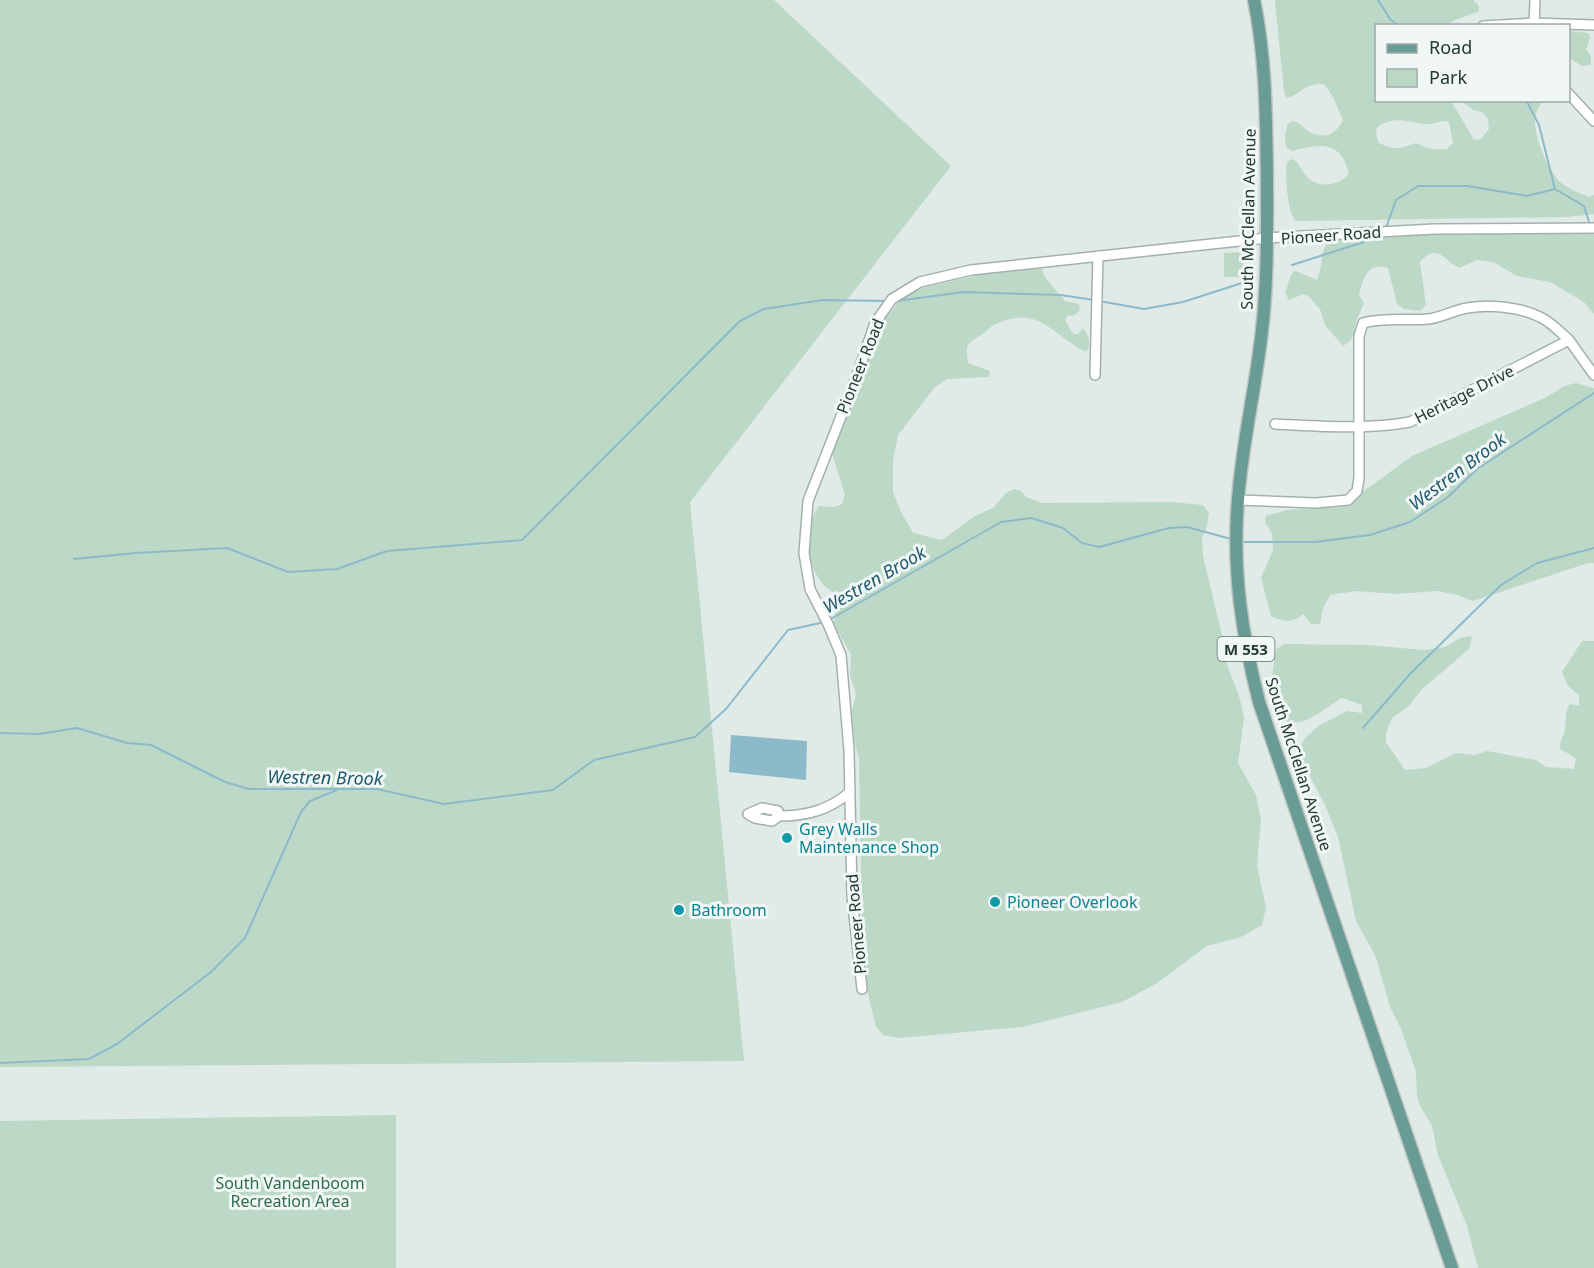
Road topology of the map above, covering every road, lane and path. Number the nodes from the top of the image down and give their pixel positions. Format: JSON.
{"nodes":[{"id":1,"x":1254,"y":0,"type":"edge"},
{"id":2,"x":1535,"y":0,"type":"edge"},
{"id":3,"x":1534,"y":24,"type":"edge"},
{"id":4,"x":1570,"y":25,"type":"edge"},
{"id":5,"x":1594,"y":25,"type":"edge"},
{"id":6,"x":1570,"y":94,"type":"edge"},
{"id":7,"x":1594,"y":121,"type":"edge"},
{"id":8,"x":1594,"y":228,"type":"edge"},
{"id":9,"x":1267,"y":238,"type":"junction"},
{"id":10,"x":1098,"y":256,"type":"junction"},
{"id":11,"x":1569,"y":340,"type":"junction"},
{"id":12,"x":1095,"y":375,"type":"dead end"},
{"id":13,"x":1594,"y":375,"type":"edge"},
{"id":14,"x":1275,"y":424,"type":"dead end"},
{"id":15,"x":1359,"y":427,"type":"junction"},
{"id":16,"x":1238,"y":500,"type":"junction"},
{"id":17,"x":850,"y":792,"type":"junction"},
{"id":18,"x":779,"y":816,"type":"dead end"},
{"id":19,"x":862,"y":989,"type":"dead end"},
{"id":20,"x":1452,"y":1268,"type":"edge"}],
"edges":[{"from":1,"to":9,"type":"main road","name":"South McClellan Avenue","number":"M 553"},
{"from":2,"to":3,"type":"street"},
{"from":4,"to":5,"type":"street"},
{"from":6,"to":7,"type":"street"},
{"from":8,"to":9,"type":"street","name":"Pioneer Road"},
{"from":9,"to":10,"type":"street","name":"Pioneer Road"},
{"from":9,"to":16,"type":"main road","name":"South McClellan Avenue","number":"M 553"},
{"from":10,"to":12,"type":"street"},
{"from":10,"to":17,"type":"street","name":"Pioneer Road"},
{"from":11,"to":13,"type":"street"},
{"from":11,"to":15,"type":"street","name":"Heritage Drive"},
{"from":11,"to":15,"type":"street"},
{"from":14,"to":15,"type":"street","name":"Heritage Drive"},
{"from":15,"to":16,"type":"street"},
{"from":16,"to":20,"type":"main road","name":"South McClellan Avenue","number":"M 553"},
{"from":17,"to":18,"type":"street"},
{"from":17,"to":19,"type":"street","name":"Pioneer Road"}]}
